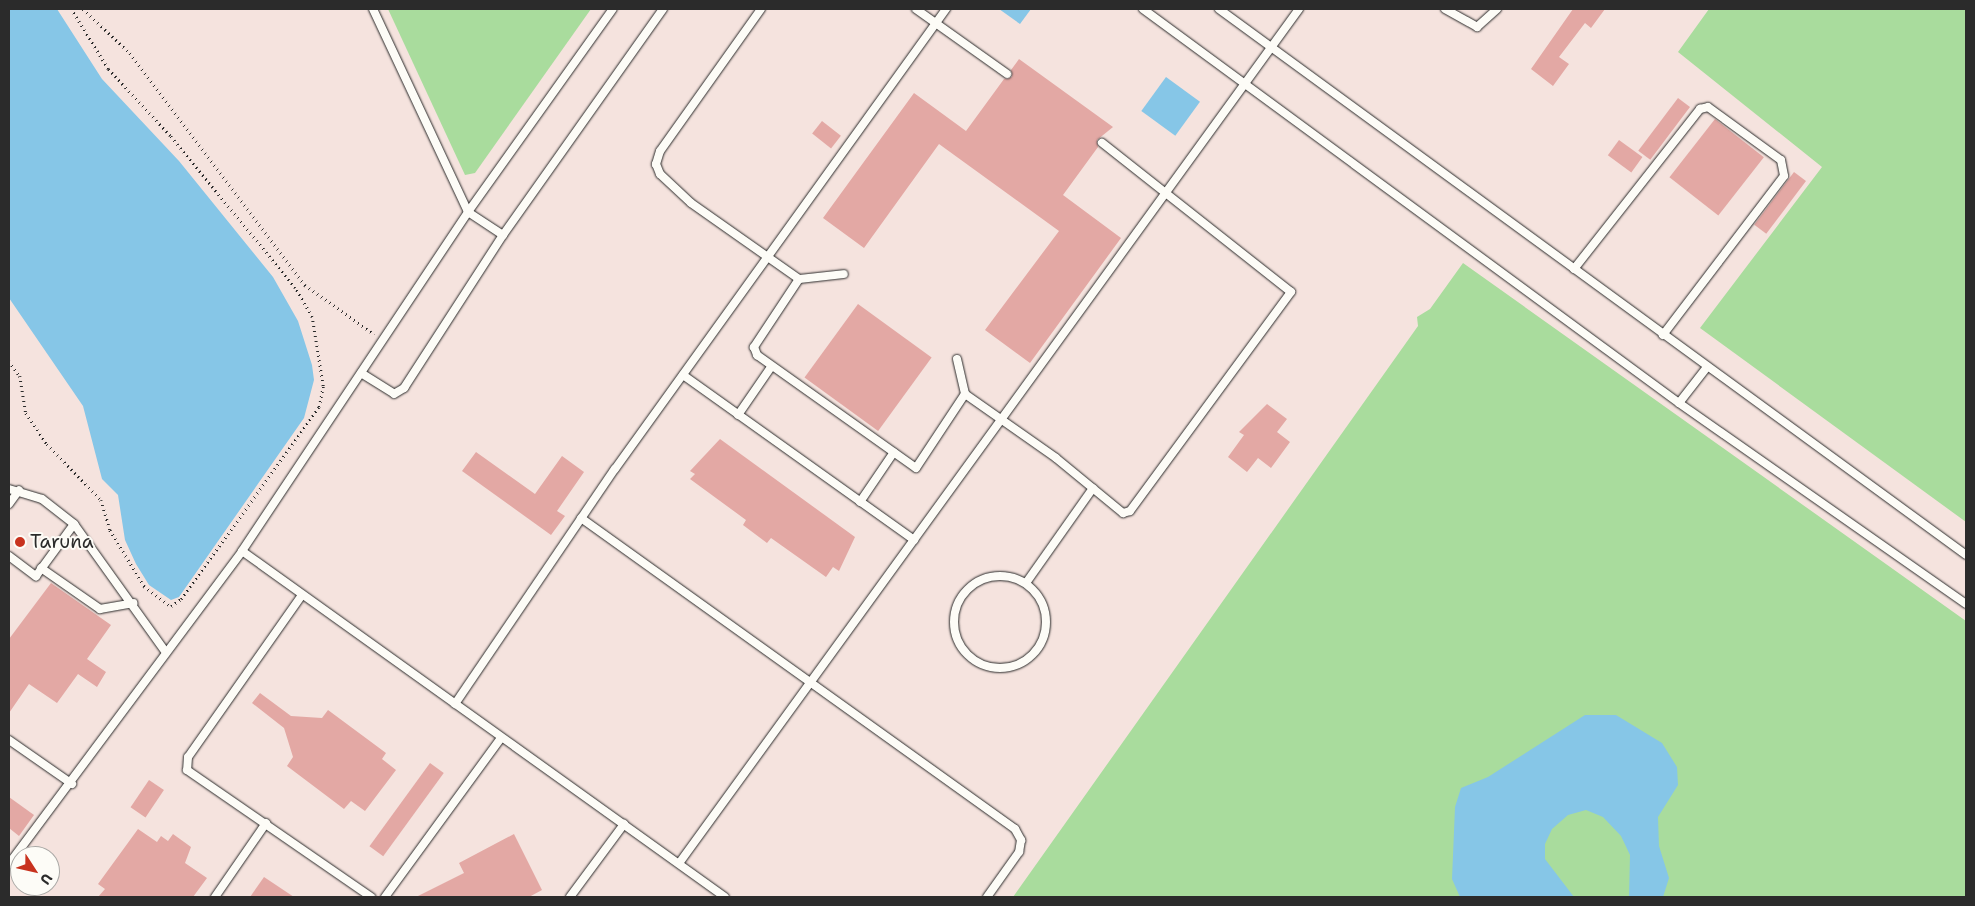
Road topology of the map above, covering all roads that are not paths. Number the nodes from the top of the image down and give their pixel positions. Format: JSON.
{"nodes":[{"id":1,"x":373,"y":9,"type":"edge"},
{"id":2,"x":612,"y":9,"type":"edge"},
{"id":3,"x":663,"y":9,"type":"edge"},
{"id":4,"x":761,"y":9,"type":"edge"},
{"id":5,"x":916,"y":9,"type":"edge"},
{"id":6,"x":946,"y":9,"type":"edge"},
{"id":7,"x":1143,"y":9,"type":"edge"},
{"id":8,"x":1219,"y":9,"type":"edge"},
{"id":9,"x":1299,"y":9,"type":"edge"},
{"id":10,"x":1445,"y":9,"type":"edge"},
{"id":11,"x":1497,"y":9,"type":"edge"},
{"id":12,"x":936,"y":22,"type":"junction"},
{"id":13,"x":1270,"y":45,"type":"junction"},
{"id":14,"x":1007,"y":74,"type":"dead end"},
{"id":15,"x":1246,"y":82,"type":"junction"},
{"id":16,"x":1102,"y":143,"type":"dead end"},
{"id":17,"x":1169,"y":192,"type":"junction"},
{"id":18,"x":468,"y":212,"type":"junction"},
{"id":19,"x":503,"y":235,"type":"junction"},
{"id":20,"x":767,"y":256,"type":"junction"},
{"id":21,"x":1574,"y":269,"type":"junction"},
{"id":22,"x":844,"y":274,"type":"dead end"},
{"id":23,"x":799,"y":279,"type":"junction"},
{"id":24,"x":1663,"y":334,"type":"junction"},
{"id":25,"x":957,"y":359,"type":"dead end"},
{"id":26,"x":771,"y":367,"type":"junction"},
{"id":27,"x":1707,"y":367,"type":"junction"},
{"id":28,"x":362,"y":373,"type":"junction"},
{"id":29,"x":683,"y":375,"type":"junction"},
{"id":30,"x":965,"y":394,"type":"junction"},
{"id":31,"x":1679,"y":404,"type":"junction"},
{"id":32,"x":738,"y":415,"type":"junction"},
{"id":33,"x":1001,"y":420,"type":"junction"},
{"id":34,"x":894,"y":452,"type":"junction"},
{"id":35,"x":1093,"y":488,"type":"junction"},
{"id":36,"x":9,"y":489,"type":"edge"},
{"id":37,"x":19,"y":490,"type":"junction"},
{"id":38,"x":860,"y":502,"type":"junction"},
{"id":39,"x":9,"y":504,"type":"edge"},
{"id":40,"x":581,"y":518,"type":"junction"},
{"id":41,"x":74,"y":524,"type":"junction"},
{"id":42,"x":914,"y":540,"type":"junction"},
{"id":43,"x":242,"y":551,"type":"junction"},
{"id":44,"x":1966,"y":555,"type":"edge"},
{"id":45,"x":9,"y":556,"type":"edge"},
{"id":46,"x":42,"y":568,"type":"junction"},
{"id":47,"x":1026,"y":583,"type":"junction"},
{"id":48,"x":302,"y":595,"type":"junction"},
{"id":49,"x":133,"y":603,"type":"junction"},
{"id":50,"x":1966,"y":604,"type":"edge"},
{"id":51,"x":165,"y":651,"type":"junction"},
{"id":52,"x":811,"y":683,"type":"junction"},
{"id":53,"x":455,"y":704,"type":"junction"},
{"id":54,"x":501,"y":738,"type":"junction"},
{"id":55,"x":9,"y":740,"type":"edge"},
{"id":56,"x":72,"y":784,"type":"junction"},
{"id":57,"x":266,"y":823,"type":"junction"},
{"id":58,"x":624,"y":824,"type":"junction"},
{"id":59,"x":680,"y":862,"type":"junction"},
{"id":60,"x":9,"y":864,"type":"edge"},
{"id":61,"x":216,"y":897,"type":"edge"},
{"id":62,"x":371,"y":897,"type":"edge"},
{"id":63,"x":385,"y":897,"type":"edge"},
{"id":64,"x":570,"y":897,"type":"edge"},
{"id":65,"x":725,"y":897,"type":"edge"},
{"id":66,"x":987,"y":897,"type":"edge"}],
"edges":[{"from":1,"to":18,"type":"lane"},
{"from":2,"to":18,"type":"lane"},
{"from":3,"to":19,"type":"lane"},
{"from":4,"to":20,"type":"lane"},
{"from":5,"to":12,"type":"lane"},
{"from":6,"to":12,"type":"lane"},
{"from":7,"to":15,"type":"lane"},
{"from":8,"to":13,"type":"lane"},
{"from":9,"to":13,"type":"lane"},
{"from":10,"to":11,"type":"lane"},
{"from":12,"to":14,"type":"lane"},
{"from":12,"to":20,"type":"lane"},
{"from":13,"to":15,"type":"lane"},
{"from":13,"to":21,"type":"lane"},
{"from":15,"to":17,"type":"lane"},
{"from":15,"to":31,"type":"lane"},
{"from":16,"to":17,"type":"lane"},
{"from":17,"to":33,"type":"lane"},
{"from":17,"to":35,"type":"lane"},
{"from":18,"to":19,"type":"lane"},
{"from":18,"to":28,"type":"lane"},
{"from":19,"to":28,"type":"lane"},
{"from":20,"to":23,"type":"lane"},
{"from":20,"to":29,"type":"lane"},
{"from":21,"to":24,"type":"lane"},
{"from":21,"to":24,"type":"lane"},
{"from":22,"to":23,"type":"lane"},
{"from":23,"to":26,"type":"lane"},
{"from":24,"to":27,"type":"lane"},
{"from":25,"to":30,"type":"lane"},
{"from":26,"to":32,"type":"lane"},
{"from":26,"to":34,"type":"lane"},
{"from":27,"to":31,"type":"lane"},
{"from":27,"to":44,"type":"lane"},
{"from":28,"to":43,"type":"lane"},
{"from":29,"to":32,"type":"lane"},
{"from":29,"to":40,"type":"lane"},
{"from":30,"to":33,"type":"lane"},
{"from":30,"to":34,"type":"lane"},
{"from":31,"to":50,"type":"lane"},
{"from":32,"to":38,"type":"lane"},
{"from":33,"to":35,"type":"lane"},
{"from":33,"to":42,"type":"lane"},
{"from":34,"to":38,"type":"lane"},
{"from":35,"to":47,"type":"lane"},
{"from":36,"to":37,"type":"lane"},
{"from":37,"to":39,"type":"lane"},
{"from":37,"to":41,"type":"lane"},
{"from":38,"to":42,"type":"lane"},
{"from":40,"to":52,"type":"lane"},
{"from":40,"to":53,"type":"lane"},
{"from":41,"to":46,"type":"lane"},
{"from":41,"to":49,"type":"lane"},
{"from":42,"to":52,"type":"lane"},
{"from":43,"to":48,"type":"lane"},
{"from":43,"to":51,"type":"lane"},
{"from":45,"to":46,"type":"lane"},
{"from":46,"to":49,"type":"lane"},
{"from":47,"to":47,"type":"lane"},
{"from":48,"to":53,"type":"lane"},
{"from":48,"to":57,"type":"lane"},
{"from":49,"to":51,"type":"lane"},
{"from":51,"to":56,"type":"lane"},
{"from":52,"to":59,"type":"lane"},
{"from":52,"to":66,"type":"lane"},
{"from":53,"to":54,"type":"lane"},
{"from":54,"to":58,"type":"lane"},
{"from":54,"to":63,"type":"lane"},
{"from":55,"to":56,"type":"lane"},
{"from":56,"to":60,"type":"lane"},
{"from":57,"to":61,"type":"lane"},
{"from":57,"to":62,"type":"lane"},
{"from":58,"to":59,"type":"lane"},
{"from":58,"to":64,"type":"lane"},
{"from":59,"to":65,"type":"lane"}]}
